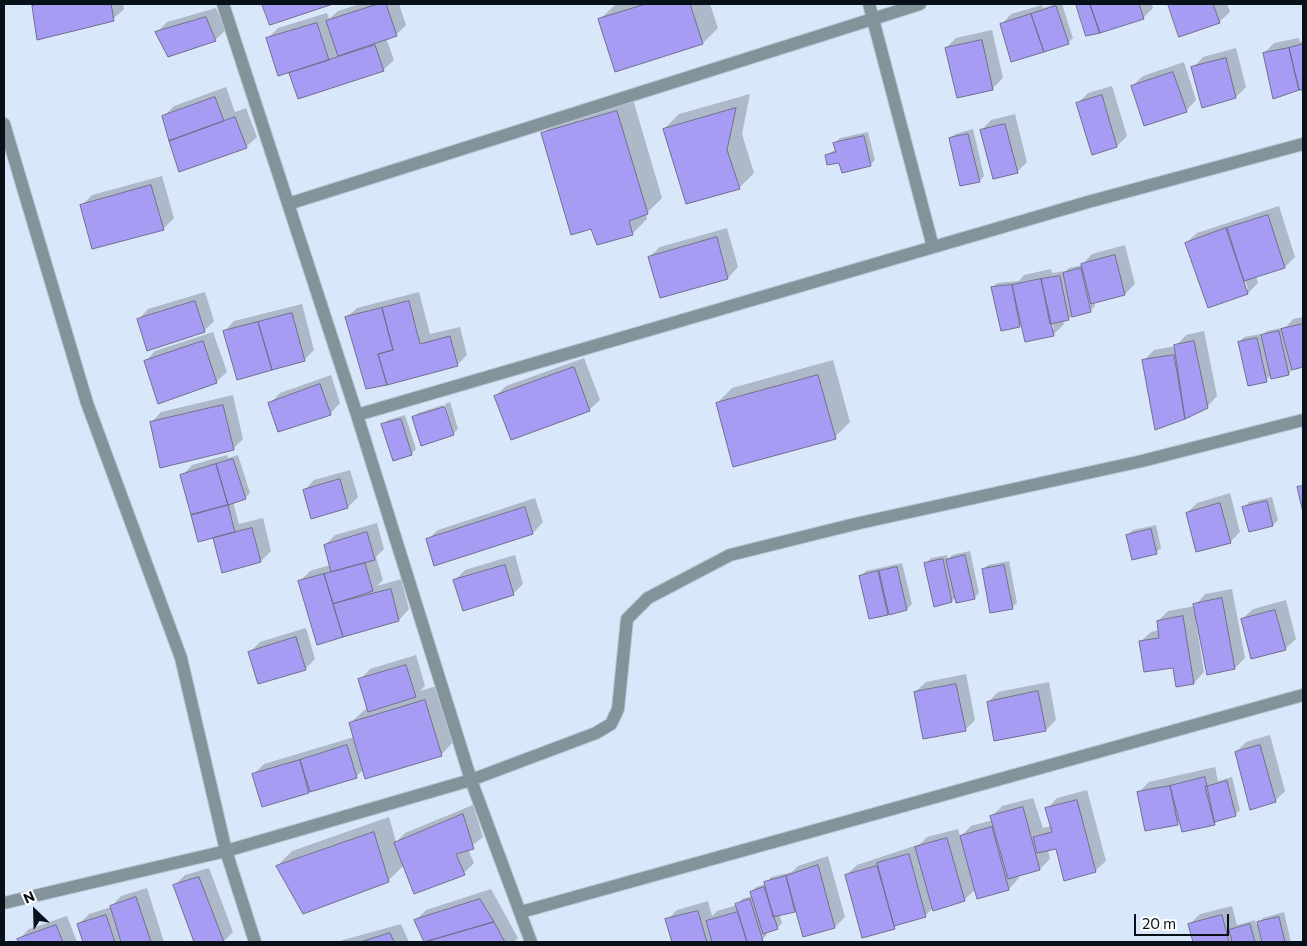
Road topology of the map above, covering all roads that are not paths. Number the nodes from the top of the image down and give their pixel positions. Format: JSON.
{"nodes":[{"id":1,"x":223,"y":4,"type":"edge"},
{"id":2,"x":869,"y":4,"type":"edge"},
{"id":3,"x":920,"y":4,"type":"edge"},
{"id":4,"x":873,"y":19,"type":"junction"},
{"id":5,"x":4,"y":124,"type":"edge"},
{"id":6,"x":1303,"y":144,"type":"edge"},
{"id":7,"x":288,"y":204,"type":"junction"},
{"id":8,"x":933,"y":247,"type":"junction"},
{"id":9,"x":357,"y":415,"type":"junction"},
{"id":10,"x":1303,"y":420,"type":"edge"},
{"id":11,"x":1303,"y":695,"type":"edge"},
{"id":12,"x":471,"y":780,"type":"junction"},
{"id":13,"x":226,"y":851,"type":"junction"},
{"id":14,"x":4,"y":903,"type":"edge"},
{"id":15,"x":521,"y":912,"type":"junction"},
{"id":16,"x":255,"y":942,"type":"edge"},
{"id":17,"x":531,"y":942,"type":"edge"}],
"edges":[{"from":1,"to":7,"type":"street"},
{"from":2,"to":4,"type":"street"},
{"from":3,"to":4,"type":"street"},
{"from":4,"to":7,"type":"street"},
{"from":4,"to":8,"type":"street"},
{"from":5,"to":13,"type":"street"},
{"from":6,"to":8,"type":"street"},
{"from":7,"to":9,"type":"street"},
{"from":8,"to":9,"type":"street"},
{"from":9,"to":12,"type":"street"},
{"from":10,"to":12,"type":"street"},
{"from":11,"to":15,"type":"street"},
{"from":12,"to":13,"type":"street"},
{"from":12,"to":15,"type":"street"},
{"from":13,"to":14,"type":"street"},
{"from":13,"to":16,"type":"street"},
{"from":15,"to":17,"type":"street"}]}
